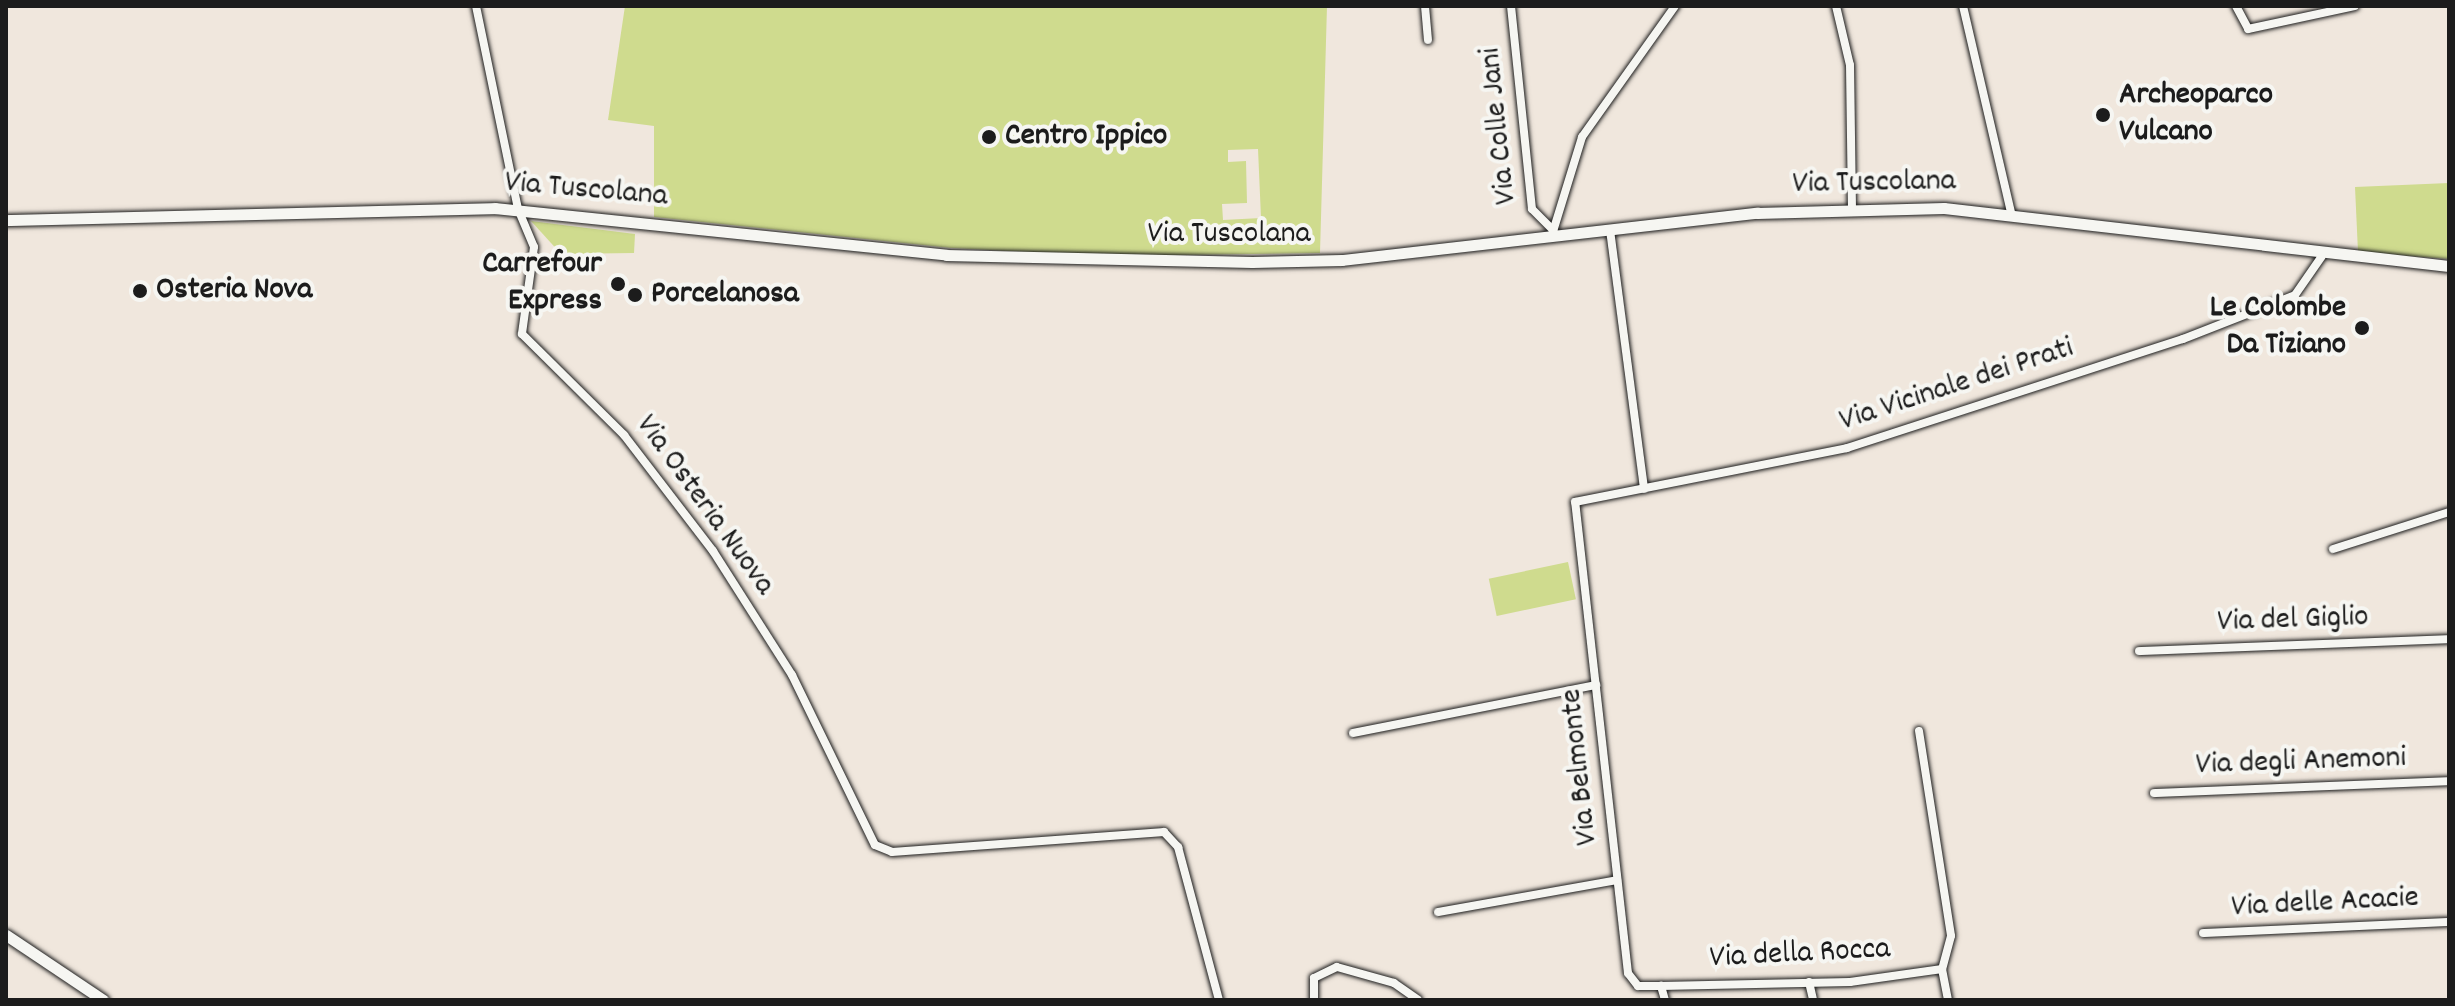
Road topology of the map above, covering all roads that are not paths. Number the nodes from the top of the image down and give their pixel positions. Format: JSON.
{"nodes":[{"id":1,"x":476,"y":6,"type":"edge"},
{"id":2,"x":1425,"y":6,"type":"edge"},
{"id":3,"x":1511,"y":6,"type":"edge"},
{"id":4,"x":1675,"y":6,"type":"edge"},
{"id":5,"x":1836,"y":6,"type":"edge"},
{"id":6,"x":1963,"y":6,"type":"edge"},
{"id":7,"x":2236,"y":6,"type":"edge"},
{"id":8,"x":2355,"y":6,"type":"edge"},
{"id":9,"x":1428,"y":40,"type":"dead end"},
{"id":10,"x":518,"y":209,"type":"junction"},
{"id":11,"x":1852,"y":209,"type":"junction"},
{"id":12,"x":2011,"y":213,"type":"junction"},
{"id":13,"x":6,"y":220,"type":"edge"},
{"id":14,"x":1610,"y":230,"type":"junction"},
{"id":15,"x":1552,"y":234,"type":"junction"},
{"id":16,"x":2322,"y":256,"type":"junction"},
{"id":17,"x":2449,"y":266,"type":"edge"},
{"id":18,"x":1644,"y":489,"type":"junction"},
{"id":19,"x":1575,"y":502,"type":"joint"},
{"id":20,"x":2449,"y":512,"type":"edge"},
{"id":21,"x":2333,"y":549,"type":"dead end"},
{"id":22,"x":2449,"y":639,"type":"edge"},
{"id":23,"x":2139,"y":651,"type":"dead end"},
{"id":24,"x":1596,"y":685,"type":"junction"},
{"id":25,"x":1919,"y":731,"type":"dead end"},
{"id":26,"x":1353,"y":733,"type":"dead end"},
{"id":27,"x":2449,"y":781,"type":"edge"},
{"id":28,"x":2154,"y":793,"type":"dead end"},
{"id":29,"x":1617,"y":880,"type":"junction"},
{"id":30,"x":1438,"y":912,"type":"dead end"},
{"id":31,"x":2449,"y":922,"type":"edge"},
{"id":32,"x":2203,"y":933,"type":"dead end"},
{"id":33,"x":6,"y":935,"type":"edge"},
{"id":34,"x":1942,"y":969,"type":"junction"},
{"id":35,"x":1809,"y":982,"type":"junction"},
{"id":36,"x":1661,"y":986,"type":"junction"},
{"id":37,"x":103,"y":1000,"type":"edge"},
{"id":38,"x":1219,"y":1000,"type":"edge"},
{"id":39,"x":1314,"y":1000,"type":"edge"},
{"id":40,"x":1418,"y":1000,"type":"edge"},
{"id":41,"x":1665,"y":1000,"type":"edge"},
{"id":42,"x":1813,"y":1000,"type":"edge"},
{"id":43,"x":1948,"y":1000,"type":"edge"}],
"edges":[{"from":1,"to":10,"type":"street"},
{"from":2,"to":9,"type":"street"},
{"from":3,"to":15,"type":"street","name":"Via Colle Jani"},
{"from":4,"to":15,"type":"street"},
{"from":5,"to":11,"type":"street"},
{"from":6,"to":12,"type":"street"},
{"from":7,"to":8,"type":"street"},
{"from":10,"to":13,"type":"main road","name":"Via Tuscolana"},
{"from":10,"to":15,"type":"main road","name":"Via Tuscolana"},
{"from":10,"to":38,"type":"street","name":"Via Osteria Nuova"},
{"from":11,"to":12,"type":"main road","name":"Via Tuscolana"},
{"from":11,"to":14,"type":"main road","name":"Via Tuscolana"},
{"from":12,"to":16,"type":"main road","name":"Via Tuscolana"},
{"from":14,"to":15,"type":"main road","name":"Via Tuscolana"},
{"from":14,"to":18,"type":"street"},
{"from":16,"to":17,"type":"main road","name":"Via Tuscolana"},
{"from":16,"to":18,"type":"street","name":"Via Vicinale dei Prati"},
{"from":18,"to":19,"type":"street","name":"Via Vicinale dei Prati"},
{"from":19,"to":24,"type":"street","name":"Via Belmonte"},
{"from":20,"to":21,"type":"street"},
{"from":22,"to":23,"type":"street","name":"Via del Giglio"},
{"from":24,"to":26,"type":"street"},
{"from":24,"to":29,"type":"street","name":"Via Belmonte"},
{"from":25,"to":34,"type":"street"},
{"from":27,"to":28,"type":"street","name":"Via degli Anemoni"},
{"from":29,"to":30,"type":"street"},
{"from":29,"to":36,"type":"street","name":"Via Belmonte"},
{"from":31,"to":32,"type":"street","name":"Via delle Acacie"},
{"from":33,"to":37,"type":"main road"},
{"from":34,"to":35,"type":"street","name":"Via della Rocca"},
{"from":34,"to":43,"type":"street"},
{"from":35,"to":36,"type":"street","name":"Via della Rocca"},
{"from":35,"to":42,"type":"street"},
{"from":36,"to":41,"type":"street"},
{"from":39,"to":40,"type":"street"}]}
